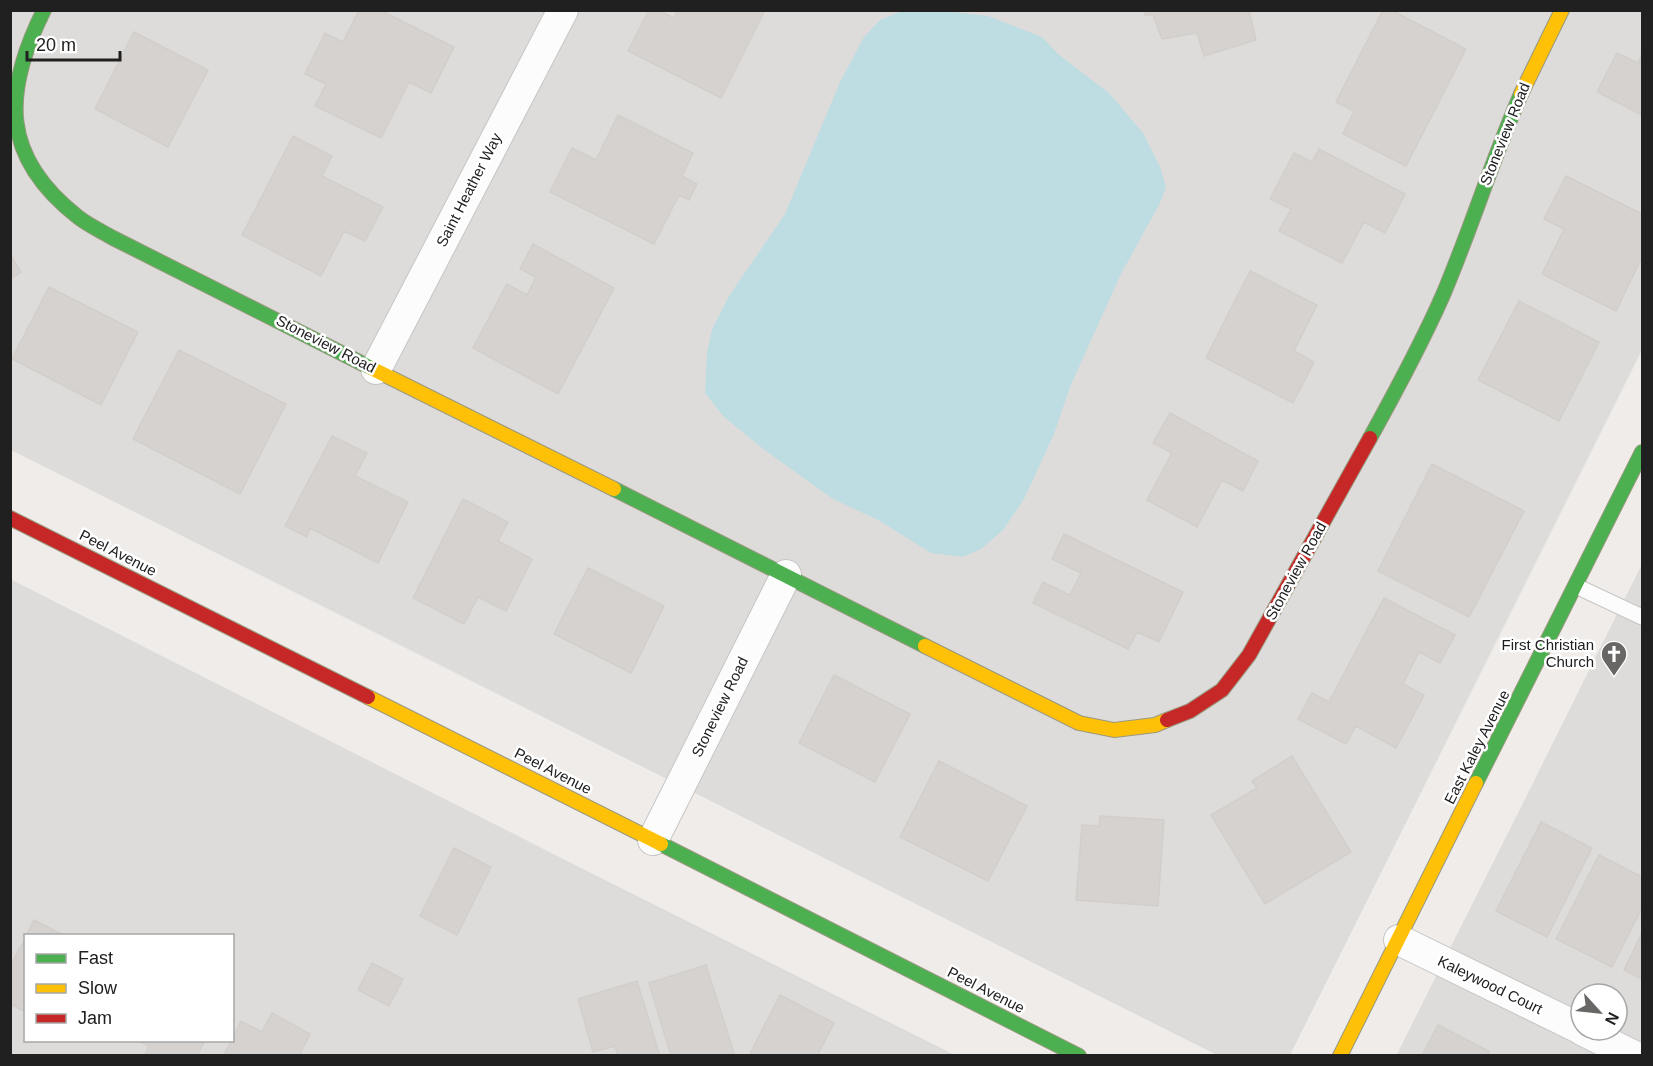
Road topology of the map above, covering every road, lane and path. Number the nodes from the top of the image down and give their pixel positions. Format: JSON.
{"nodes":[{"id":1,"x":44,"y":10,"type":"edge"},
{"id":2,"x":563,"y":10,"type":"edge"},
{"id":3,"x":1562,"y":10,"type":"edge"},
{"id":4,"x":376,"y":369,"type":"junction"},
{"id":5,"x":1642,"y":452,"type":"edge"},
{"id":6,"x":10,"y":518,"type":"edge"},
{"id":7,"x":786,"y":574,"type":"junction"},
{"id":8,"x":1576,"y":586,"type":"junction"},
{"id":9,"x":1642,"y":617,"type":"edge"},
{"id":10,"x":653,"y":840,"type":"junction"},
{"id":11,"x":1399,"y":940,"type":"junction"},
{"id":12,"x":1569,"y":1024,"type":"edge"},
{"id":13,"x":1606,"y":1042,"type":"edge"},
{"id":14,"x":1079,"y":1056,"type":"edge"},
{"id":15,"x":1340,"y":1056,"type":"edge"},
{"id":16,"x":1634,"y":1056,"type":"edge"}],
"edges":[{"from":1,"to":4,"type":"street","name":"Stoneview Road"},
{"from":2,"to":4,"type":"street","name":"Saint Heather Way"},
{"from":3,"to":7,"type":"street","name":"Stoneview Road"},
{"from":4,"to":7,"type":"street","name":"Stoneview Road"},
{"from":5,"to":8,"type":"street","name":"East Kaley Avenue"},
{"from":6,"to":10,"type":"street","name":"Peel Avenue"},
{"from":7,"to":10,"type":"street","name":"Stoneview Road"},
{"from":8,"to":9,"type":"lane"},
{"from":8,"to":11,"type":"street","name":"East Kaley Avenue"},
{"from":10,"to":14,"type":"street","name":"Peel Avenue"},
{"from":11,"to":12,"type":"street","name":"Kaleywood Court"},
{"from":11,"to":15,"type":"street","name":"East Kaley Avenue"},
{"from":13,"to":16,"type":"street","name":"Kaleywood Court"}]}
